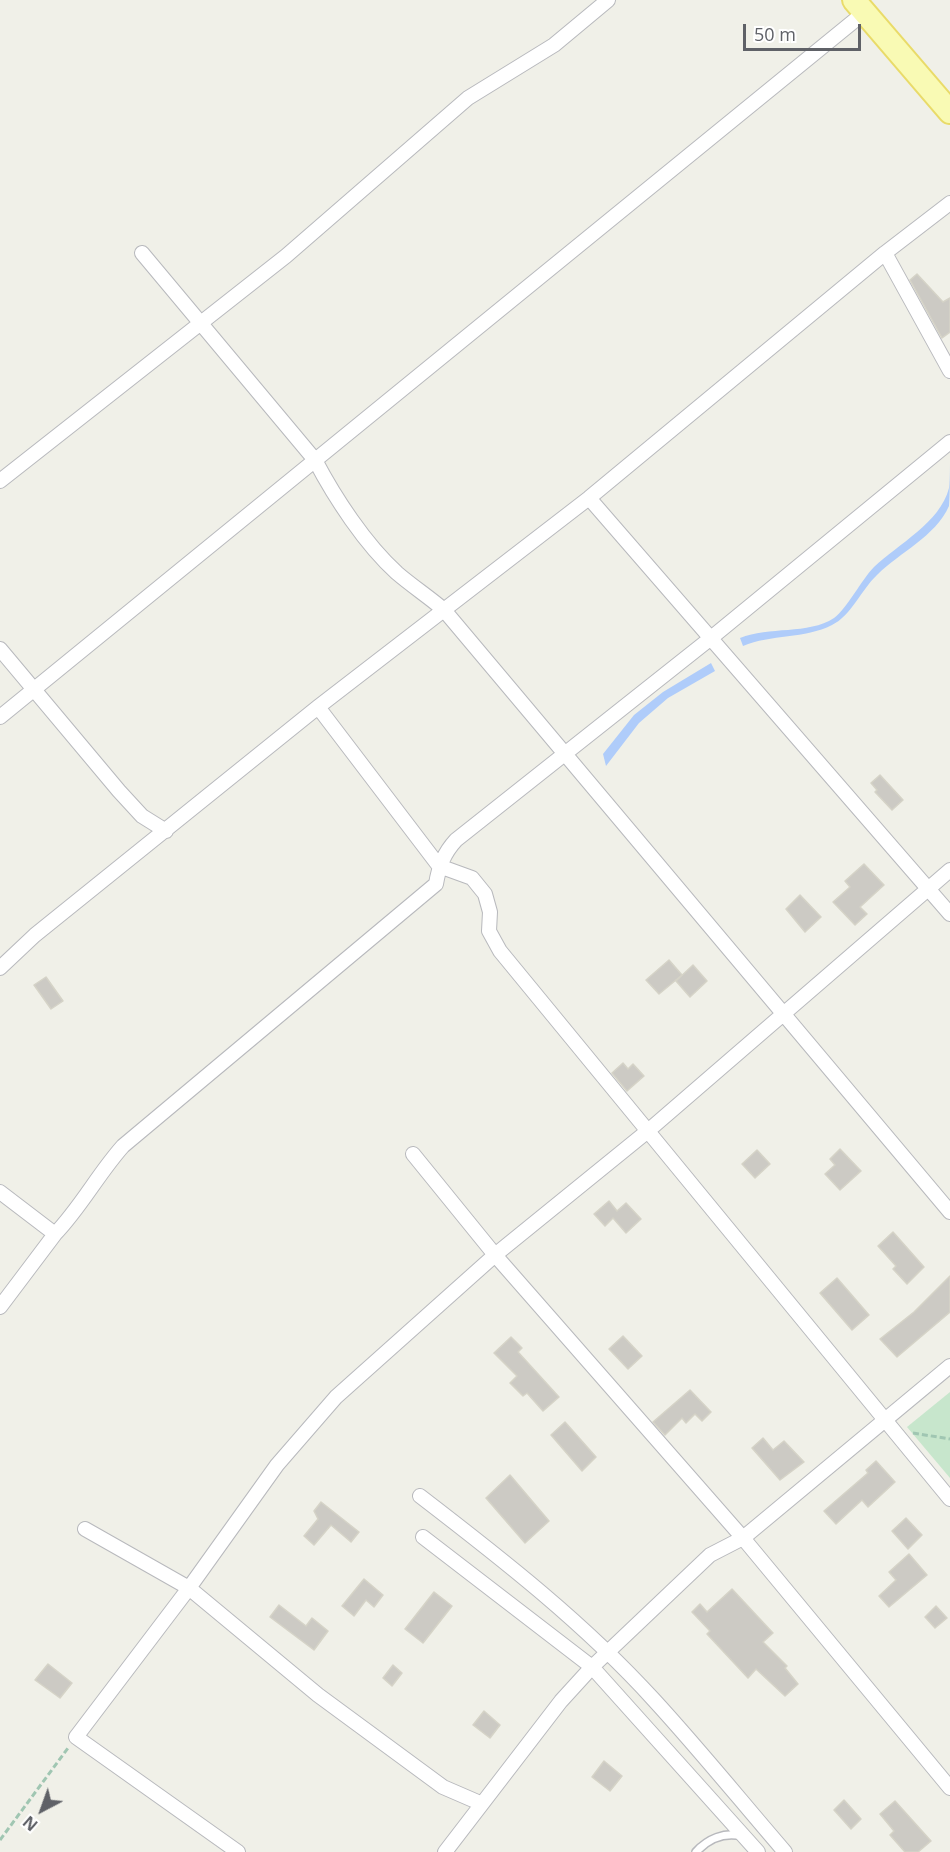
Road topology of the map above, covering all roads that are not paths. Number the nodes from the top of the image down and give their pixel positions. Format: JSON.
{"nodes":[{"id":1,"x":608,"y":0,"type":"edge"},
{"id":2,"x":860,"y":6,"type":"edge"},
{"id":3,"x":950,"y":112,"type":"edge"},
{"id":4,"x":950,"y":203,"type":"edge"},
{"id":5,"x":142,"y":252,"type":"dead end"},
{"id":6,"x":885,"y":253,"type":"junction"},
{"id":7,"x":199,"y":323,"type":"junction"},
{"id":8,"x":950,"y":371,"type":"edge"},
{"id":9,"x":950,"y":442,"type":"edge"},
{"id":10,"x":315,"y":460,"type":"junction"},
{"id":11,"x":0,"y":481,"type":"edge"},
{"id":12,"x":589,"y":498,"type":"junction"},
{"id":13,"x":444,"y":610,"type":"junction"},
{"id":14,"x":711,"y":638,"type":"junction"},
{"id":15,"x":0,"y":649,"type":"edge"},
{"id":16,"x":34,"y":689,"type":"junction"},
{"id":17,"x":318,"y":706,"type":"junction"},
{"id":18,"x":0,"y":717,"type":"edge"},
{"id":19,"x":565,"y":753,"type":"junction"},
{"id":20,"x":166,"y":831,"type":"junction"},
{"id":21,"x":439,"y":866,"type":"junction"},
{"id":22,"x":950,"y":870,"type":"edge"},
{"id":23,"x":929,"y":887,"type":"junction"},
{"id":24,"x":950,"y":915,"type":"edge"},
{"id":25,"x":0,"y":968,"type":"edge"},
{"id":26,"x":784,"y":1014,"type":"junction"},
{"id":27,"x":649,"y":1130,"type":"junction"},
{"id":28,"x":413,"y":1154,"type":"dead end"},
{"id":29,"x":0,"y":1192,"type":"edge"},
{"id":30,"x":950,"y":1212,"type":"edge"},
{"id":31,"x":55,"y":1234,"type":"junction"},
{"id":32,"x":495,"y":1254,"type":"junction"},
{"id":33,"x":0,"y":1307,"type":"edge"},
{"id":34,"x":950,"y":1366,"type":"edge"},
{"id":35,"x":884,"y":1422,"type":"junction"},
{"id":36,"x":420,"y":1497,"type":"dead end"},
{"id":37,"x":950,"y":1499,"type":"edge"},
{"id":38,"x":85,"y":1529,"type":"dead end"},
{"id":39,"x":423,"y":1537,"type":"dead end"},
{"id":40,"x":743,"y":1538,"type":"junction"},
{"id":41,"x":189,"y":1588,"type":"junction"},
{"id":42,"x":607,"y":1652,"type":"junction"},
{"id":43,"x":592,"y":1667,"type":"junction"},
{"id":44,"x":950,"y":1788,"type":"edge"},
{"id":45,"x":480,"y":1803,"type":"junction"},
{"id":46,"x":746,"y":1837,"type":"junction"},
{"id":47,"x":238,"y":1852,"type":"edge"},
{"id":48,"x":445,"y":1852,"type":"edge"},
{"id":49,"x":696,"y":1852,"type":"edge"},
{"id":50,"x":759,"y":1852,"type":"edge"},
{"id":51,"x":784,"y":1852,"type":"edge"}],
"edges":[{"from":1,"to":7,"type":"street"},
{"from":2,"to":3,"type":"main road"},
{"from":2,"to":10,"type":"street"},
{"from":4,"to":6,"type":"street"},
{"from":5,"to":7,"type":"street"},
{"from":6,"to":8,"type":"street"},
{"from":6,"to":12,"type":"street"},
{"from":7,"to":10,"type":"street"},
{"from":7,"to":11,"type":"street"},
{"from":9,"to":14,"type":"street"},
{"from":10,"to":13,"type":"street"},
{"from":10,"to":16,"type":"street"},
{"from":12,"to":13,"type":"street"},
{"from":12,"to":14,"type":"street"},
{"from":13,"to":17,"type":"street"},
{"from":13,"to":19,"type":"street"},
{"from":14,"to":19,"type":"street"},
{"from":14,"to":23,"type":"street"},
{"from":15,"to":16,"type":"street"},
{"from":16,"to":18,"type":"street"},
{"from":16,"to":20,"type":"street"},
{"from":17,"to":20,"type":"street"},
{"from":17,"to":21,"type":"street"},
{"from":19,"to":21,"type":"street"},
{"from":19,"to":26,"type":"street"},
{"from":20,"to":25,"type":"street"},
{"from":21,"to":27,"type":"street"},
{"from":21,"to":31,"type":"street"},
{"from":22,"to":23,"type":"street"},
{"from":23,"to":24,"type":"street"},
{"from":23,"to":26,"type":"street"},
{"from":26,"to":27,"type":"street"},
{"from":26,"to":30,"type":"street"},
{"from":27,"to":32,"type":"street"},
{"from":27,"to":35,"type":"street"},
{"from":28,"to":32,"type":"street"},
{"from":29,"to":31,"type":"street"},
{"from":31,"to":33,"type":"street"},
{"from":32,"to":40,"type":"street"},
{"from":32,"to":41,"type":"street"},
{"from":34,"to":35,"type":"street"},
{"from":35,"to":37,"type":"street"},
{"from":35,"to":40,"type":"street"},
{"from":36,"to":42,"type":"street"},
{"from":38,"to":41,"type":"street"},
{"from":39,"to":43,"type":"street"},
{"from":40,"to":42,"type":"street"},
{"from":40,"to":44,"type":"street"},
{"from":41,"to":45,"type":"street"},
{"from":41,"to":47,"type":"street"},
{"from":42,"to":43,"type":"street"},
{"from":42,"to":51,"type":"street"},
{"from":43,"to":45,"type":"street"},
{"from":43,"to":46,"type":"street"},
{"from":45,"to":48,"type":"street"},
{"from":46,"to":49,"type":"lane"},
{"from":46,"to":50,"type":"street"}]}
